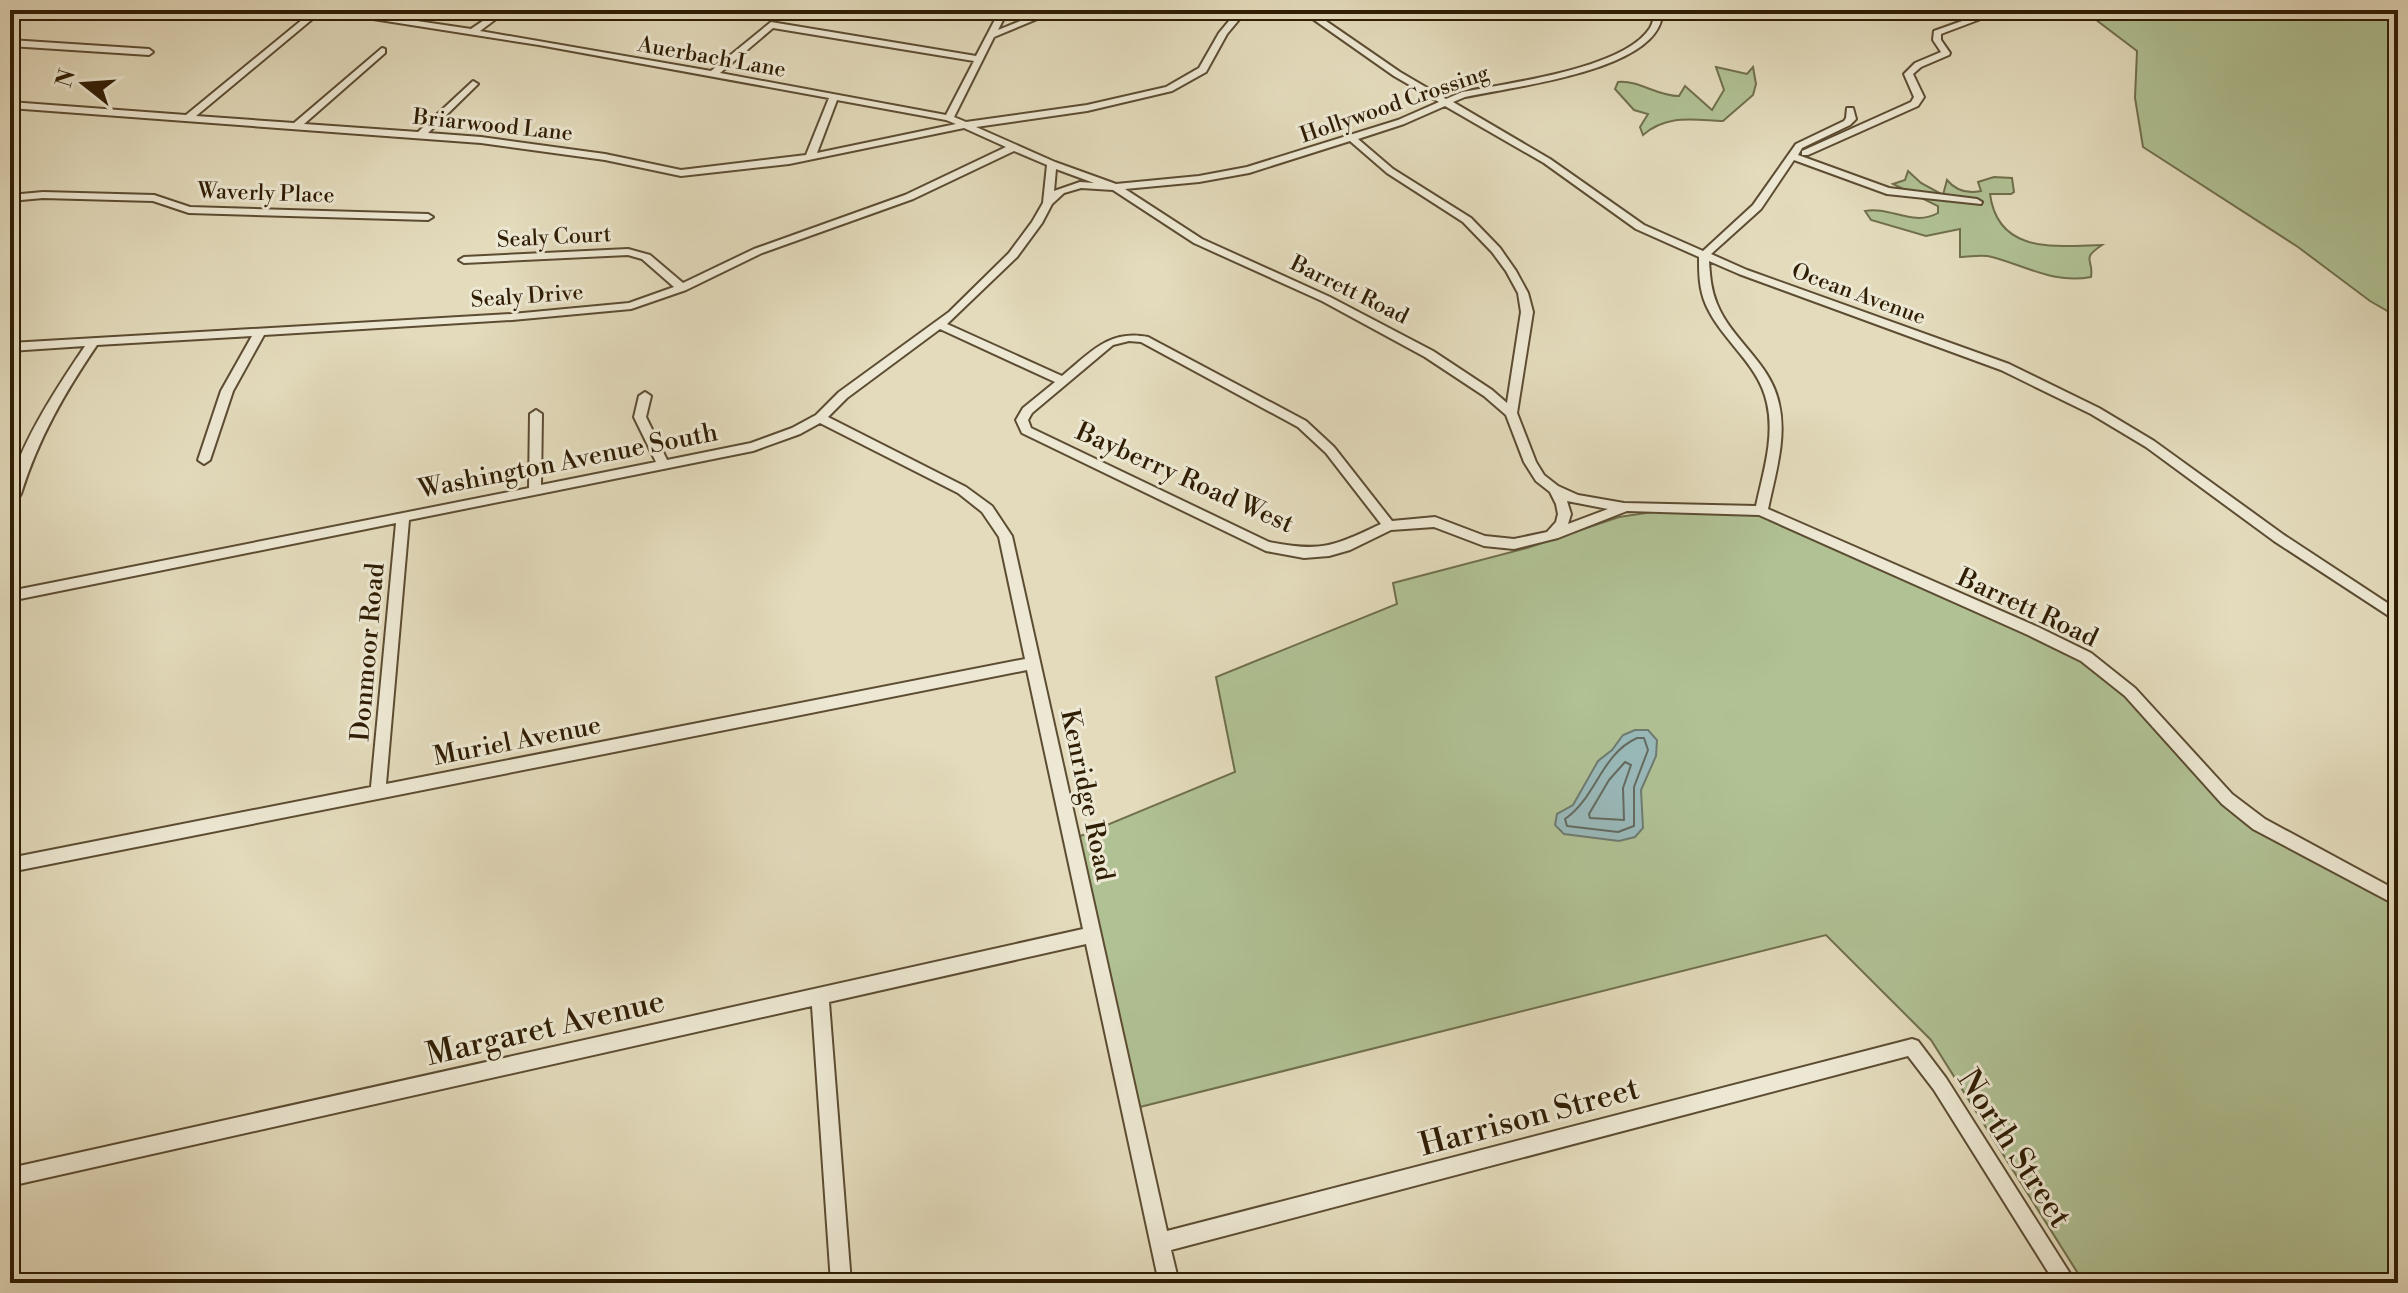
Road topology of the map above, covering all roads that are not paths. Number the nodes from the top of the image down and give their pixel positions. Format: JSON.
{"nodes":[{"id":1,"x":319,"y":10,"type":"edge"},
{"id":2,"x":326,"y":10,"type":"edge"},
{"id":3,"x":504,"y":10,"type":"edge"},
{"id":4,"x":1004,"y":10,"type":"edge"},
{"id":5,"x":1055,"y":10,"type":"edge"},
{"id":6,"x":1243,"y":10,"type":"edge"},
{"id":7,"x":1304,"y":10,"type":"edge"},
{"id":8,"x":1660,"y":10,"type":"edge"},
{"id":9,"x":1998,"y":11,"type":"edge"},
{"id":10,"x":474,"y":31,"type":"junction"},
{"id":11,"x":990,"y":36,"type":"junction"},
{"id":12,"x":10,"y":43,"type":"edge"},
{"id":13,"x":382,"y":51,"type":"dead end"},
{"id":14,"x":149,"y":52,"type":"dead end"},
{"id":15,"x":977,"y":59,"type":"junction"},
{"id":16,"x":712,"y":75,"type":"junction"},
{"id":17,"x":473,"y":84,"type":"dead end"},
{"id":18,"x":834,"y":97,"type":"junction"},
{"id":19,"x":1446,"y":103,"type":"junction"},
{"id":20,"x":10,"y":105,"type":"edge"},
{"id":21,"x":1850,"y":110,"type":"dead end"},
{"id":22,"x":189,"y":117,"type":"junction"},
{"id":23,"x":949,"y":118,"type":"junction"},
{"id":24,"x":1004,"y":120,"type":"junction"},
{"id":25,"x":967,"y":125,"type":"junction"},
{"id":26,"x":296,"y":126,"type":"junction"},
{"id":27,"x":420,"y":136,"type":"junction"},
{"id":28,"x":1353,"y":139,"type":"junction"},
{"id":29,"x":1014,"y":147,"type":"junction"},
{"id":30,"x":810,"y":157,"type":"junction"},
{"id":31,"x":1794,"y":157,"type":"junction"},
{"id":32,"x":1052,"y":164,"type":"junction"},
{"id":33,"x":1115,"y":187,"type":"junction"},
{"id":34,"x":10,"y":198,"type":"edge"},
{"id":35,"x":1977,"y":202,"type":"dead end"},
{"id":36,"x":1048,"y":203,"type":"junction"},
{"id":37,"x":428,"y":217,"type":"dead end"},
{"id":38,"x":1704,"y":255,"type":"junction"},
{"id":39,"x":464,"y":260,"type":"dead end"},
{"id":40,"x":682,"y":288,"type":"junction"},
{"id":41,"x":938,"y":324,"type":"junction"},
{"id":42,"x":260,"y":332,"type":"junction"},
{"id":43,"x":94,"y":342,"type":"junction"},
{"id":44,"x":10,"y":347,"type":"edge"},
{"id":45,"x":1062,"y":381,"type":"junction"},
{"id":46,"x":645,"y":396,"type":"dead end"},
{"id":47,"x":1511,"y":413,"type":"junction"},
{"id":48,"x":536,"y":414,"type":"dead end"},
{"id":49,"x":820,"y":418,"type":"junction"},
{"id":50,"x":204,"y":460,"type":"dead end"},
{"id":51,"x":663,"y":465,"type":"junction"},
{"id":52,"x":1554,"y":489,"type":"junction"},
{"id":53,"x":535,"y":491,"type":"junction"},
{"id":54,"x":15,"y":494,"type":"dead end"},
{"id":55,"x":1626,"y":507,"type":"junction"},
{"id":56,"x":1761,"y":511,"type":"junction"},
{"id":57,"x":403,"y":517,"type":"junction"},
{"id":58,"x":1389,"y":526,"type":"junction"},
{"id":59,"x":1549,"y":536,"type":"junction"},
{"id":60,"x":10,"y":596,"type":"edge"},
{"id":61,"x":2398,"y":617,"type":"edge"},
{"id":62,"x":1033,"y":663,"type":"junction"},
{"id":63,"x":378,"y":792,"type":"junction"},
{"id":64,"x":10,"y":865,"type":"edge"},
{"id":65,"x":2398,"y":899,"type":"edge"},
{"id":66,"x":1092,"y":935,"type":"junction"},
{"id":67,"x":820,"y":995,"type":"junction"},
{"id":68,"x":1912,"y":1047,"type":"joint"},
{"id":69,"x":10,"y":1177,"type":"edge"},
{"id":70,"x":1160,"y":1243,"type":"junction"},
{"id":71,"x":841,"y":1283,"type":"edge"},
{"id":72,"x":1169,"y":1283,"type":"edge"},
{"id":73,"x":2066,"y":1283,"type":"edge"}],
"edges":[{"from":1,"to":22,"type":"street"},
{"from":2,"to":10,"type":"street","name":"Auerbach Lane"},
{"from":3,"to":10,"type":"street"},
{"from":4,"to":11,"type":"street"},
{"from":5,"to":11,"type":"street"},
{"from":6,"to":24,"type":"street","name":"Briarwood Lane"},
{"from":7,"to":19,"type":"street","name":"Ocean Avenue"},
{"from":8,"to":19,"type":"street","name":"Hollywood Crossing"},
{"from":9,"to":31,"type":"street"},
{"from":10,"to":16,"type":"street","name":"Auerbach Lane"},
{"from":11,"to":15,"type":"street"},
{"from":12,"to":14,"type":"street"},
{"from":13,"to":26,"type":"street"},
{"from":15,"to":16,"type":"street"},
{"from":15,"to":23,"type":"street"},
{"from":16,"to":18,"type":"street","name":"Auerbach Lane"},
{"from":17,"to":27,"type":"street"},
{"from":18,"to":23,"type":"street","name":"Auerbach Lane"},
{"from":18,"to":30,"type":"street"},
{"from":19,"to":28,"type":"street","name":"Hollywood Crossing"},
{"from":19,"to":38,"type":"street","name":"Ocean Avenue"},
{"from":20,"to":22,"type":"street","name":"Briarwood Lane"},
{"from":21,"to":31,"type":"street"},
{"from":22,"to":26,"type":"street","name":"Briarwood Lane"},
{"from":23,"to":25,"type":"street","name":"Auerbach Lane"},
{"from":24,"to":25,"type":"street","name":"Briarwood Lane"},
{"from":24,"to":29,"type":"street"},
{"from":25,"to":29,"type":"street","name":"Barrett Road"},
{"from":25,"to":30,"type":"street","name":"Briarwood Lane"},
{"from":26,"to":27,"type":"street","name":"Briarwood Lane"},
{"from":27,"to":30,"type":"street","name":"Briarwood Lane"},
{"from":28,"to":33,"type":"street","name":"Hollywood Crossing"},
{"from":28,"to":47,"type":"street"},
{"from":29,"to":32,"type":"street","name":"Barrett Road"},
{"from":29,"to":40,"type":"street","name":"Sealy Drive"},
{"from":31,"to":35,"type":"street"},
{"from":31,"to":38,"type":"street"},
{"from":32,"to":33,"type":"street","name":"Barrett Road"},
{"from":32,"to":36,"type":"street","name":"Washington Avenue South"},
{"from":33,"to":36,"type":"street","name":"Washington Avenue South"},
{"from":33,"to":47,"type":"street","name":"Barrett Road"},
{"from":34,"to":37,"type":"street","name":"Waverly Place"},
{"from":36,"to":41,"type":"street","name":"Washington Avenue South"},
{"from":38,"to":56,"type":"street"},
{"from":38,"to":61,"type":"street","name":"Ocean Avenue"},
{"from":39,"to":40,"type":"street","name":"Sealy Court"},
{"from":40,"to":42,"type":"street","name":"Sealy Drive"},
{"from":41,"to":45,"type":"street"},
{"from":41,"to":49,"type":"street","name":"Washington Avenue South"},
{"from":42,"to":43,"type":"street","name":"Sealy Drive"},
{"from":42,"to":50,"type":"street"},
{"from":43,"to":44,"type":"street","name":"Sealy Drive"},
{"from":43,"to":54,"type":"street"},
{"from":45,"to":58,"type":"street"},
{"from":45,"to":58,"type":"street","name":"Bayberry Road West"},
{"from":46,"to":51,"type":"street"},
{"from":47,"to":52,"type":"street","name":"Barrett Road"},
{"from":48,"to":53,"type":"street"},
{"from":49,"to":51,"type":"street","name":"Washington Avenue South"},
{"from":49,"to":62,"type":"street","name":"Kenridge Road"},
{"from":51,"to":53,"type":"street","name":"Washington Avenue South"},
{"from":52,"to":55,"type":"street"},
{"from":52,"to":59,"type":"street"},
{"from":53,"to":57,"type":"street","name":"Washington Avenue South"},
{"from":55,"to":56,"type":"street"},
{"from":55,"to":59,"type":"street"},
{"from":56,"to":65,"type":"street","name":"Barrett Road"},
{"from":57,"to":60,"type":"street","name":"Washington Avenue South"},
{"from":57,"to":63,"type":"street","name":"Donmoor Road"},
{"from":58,"to":59,"type":"street"},
{"from":62,"to":63,"type":"street","name":"Muriel Avenue"},
{"from":62,"to":66,"type":"street","name":"Kenridge Road"},
{"from":63,"to":64,"type":"street","name":"Muriel Avenue"},
{"from":66,"to":67,"type":"street","name":"Margaret Avenue"},
{"from":66,"to":70,"type":"street","name":"Kenridge Road"},
{"from":67,"to":69,"type":"street","name":"Margaret Avenue"},
{"from":67,"to":71,"type":"street"},
{"from":68,"to":70,"type":"street","name":"Harrison Street"},
{"from":68,"to":73,"type":"street","name":"North Street"},
{"from":70,"to":72,"type":"street","name":"Kenridge Road"}]}
